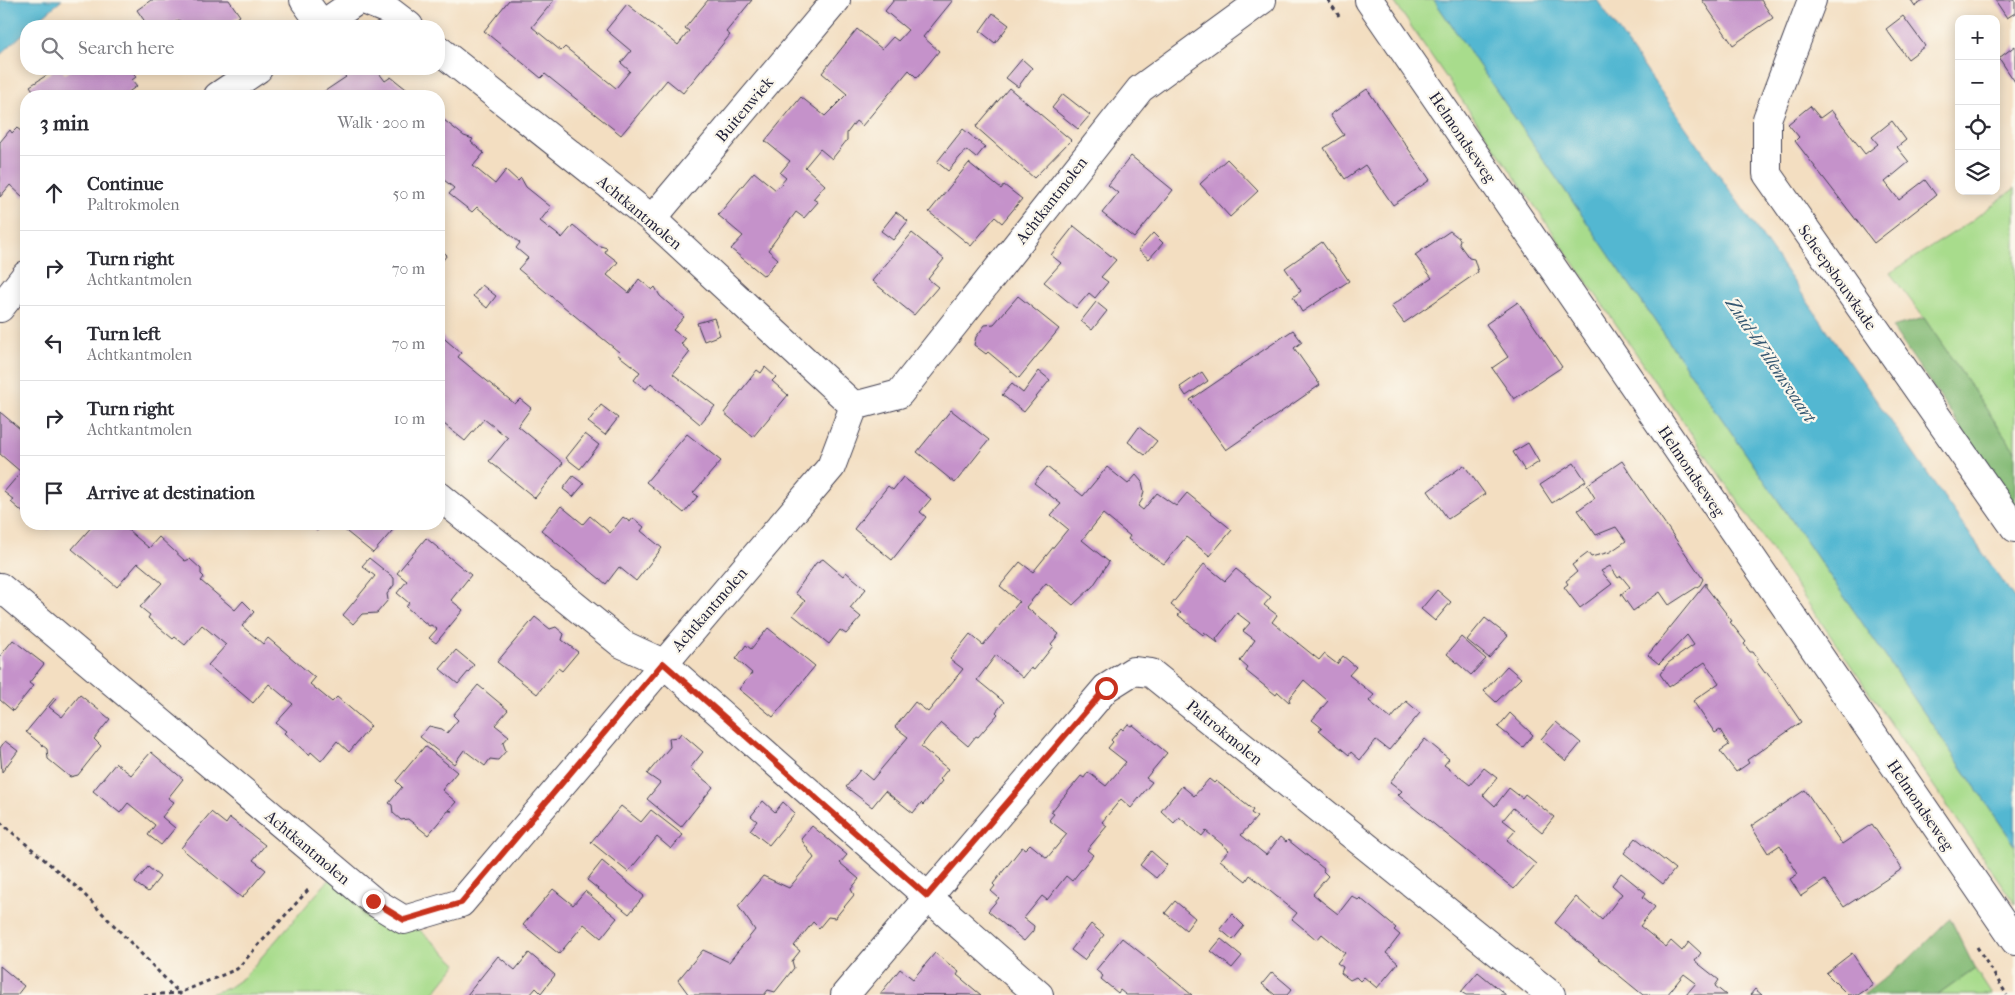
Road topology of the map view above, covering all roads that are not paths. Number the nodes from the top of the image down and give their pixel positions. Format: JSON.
{"nodes":[{"id":1,"x":304,"y":0,"type":"edge"},
{"id":2,"x":358,"y":0,"type":"edge"},
{"id":3,"x":363,"y":0,"type":"edge"},
{"id":4,"x":836,"y":0,"type":"edge"},
{"id":5,"x":1262,"y":0,"type":"edge"},
{"id":6,"x":1369,"y":0,"type":"edge"},
{"id":7,"x":1812,"y":0,"type":"edge"},
{"id":8,"x":317,"y":20,"type":"edge"},
{"id":9,"x":330,"y":20,"type":"edge"},
{"id":10,"x":401,"y":20,"type":"edge"},
{"id":11,"x":445,"y":55,"type":"edge"},
{"id":12,"x":249,"y":75,"type":"edge"},
{"id":13,"x":227,"y":90,"type":"edge"},
{"id":14,"x":652,"y":219,"type":"junction"},
{"id":15,"x":20,"y":283,"type":"edge"},
{"id":16,"x":0,"y":308,"type":"edge"},
{"id":17,"x":854,"y":406,"type":"junction"},
{"id":18,"x":445,"y":501,"type":"edge"},
{"id":19,"x":2015,"y":528,"type":"edge"},
{"id":20,"x":0,"y":587,"type":"edge"},
{"id":21,"x":663,"y":663,"type":"junction"},
{"id":22,"x":927,"y":896,"type":"junction"},
{"id":23,"x":2015,"y":942,"type":"edge"},
{"id":24,"x":845,"y":995,"type":"edge"},
{"id":25,"x":1038,"y":995,"type":"edge"},
{"id":26,"x":1551,"y":995,"type":"edge"}],
"edges":[{"from":1,"to":8,"type":"street"},
{"from":2,"to":9,"type":"street"},
{"from":3,"to":10,"type":"street"},
{"from":4,"to":14,"type":"street","name":"Buitenwiek"},
{"from":5,"to":17,"type":"street","name":"Achtkantmolen"},
{"from":6,"to":23,"type":"street","name":"Helmondseweg"},
{"from":7,"to":19,"type":"street","name":"Scheepsbouwkade"},
{"from":11,"to":14,"type":"street","name":"Achtkantmolen"},
{"from":12,"to":13,"type":"street"},
{"from":14,"to":17,"type":"street","name":"Achtkantmolen"},
{"from":15,"to":16,"type":"street"},
{"from":17,"to":21,"type":"street","name":"Achtkantmolen"},
{"from":18,"to":21,"type":"street","name":"Achtkantmolen"},
{"from":20,"to":21,"type":"street","name":"Achtkantmolen"},
{"from":21,"to":22,"type":"street","name":"Achtkantmolen"},
{"from":22,"to":24,"type":"street","name":"Paltrokmolen"},
{"from":22,"to":25,"type":"street"},
{"from":22,"to":26,"type":"street","name":"Paltrokmolen"}]}
